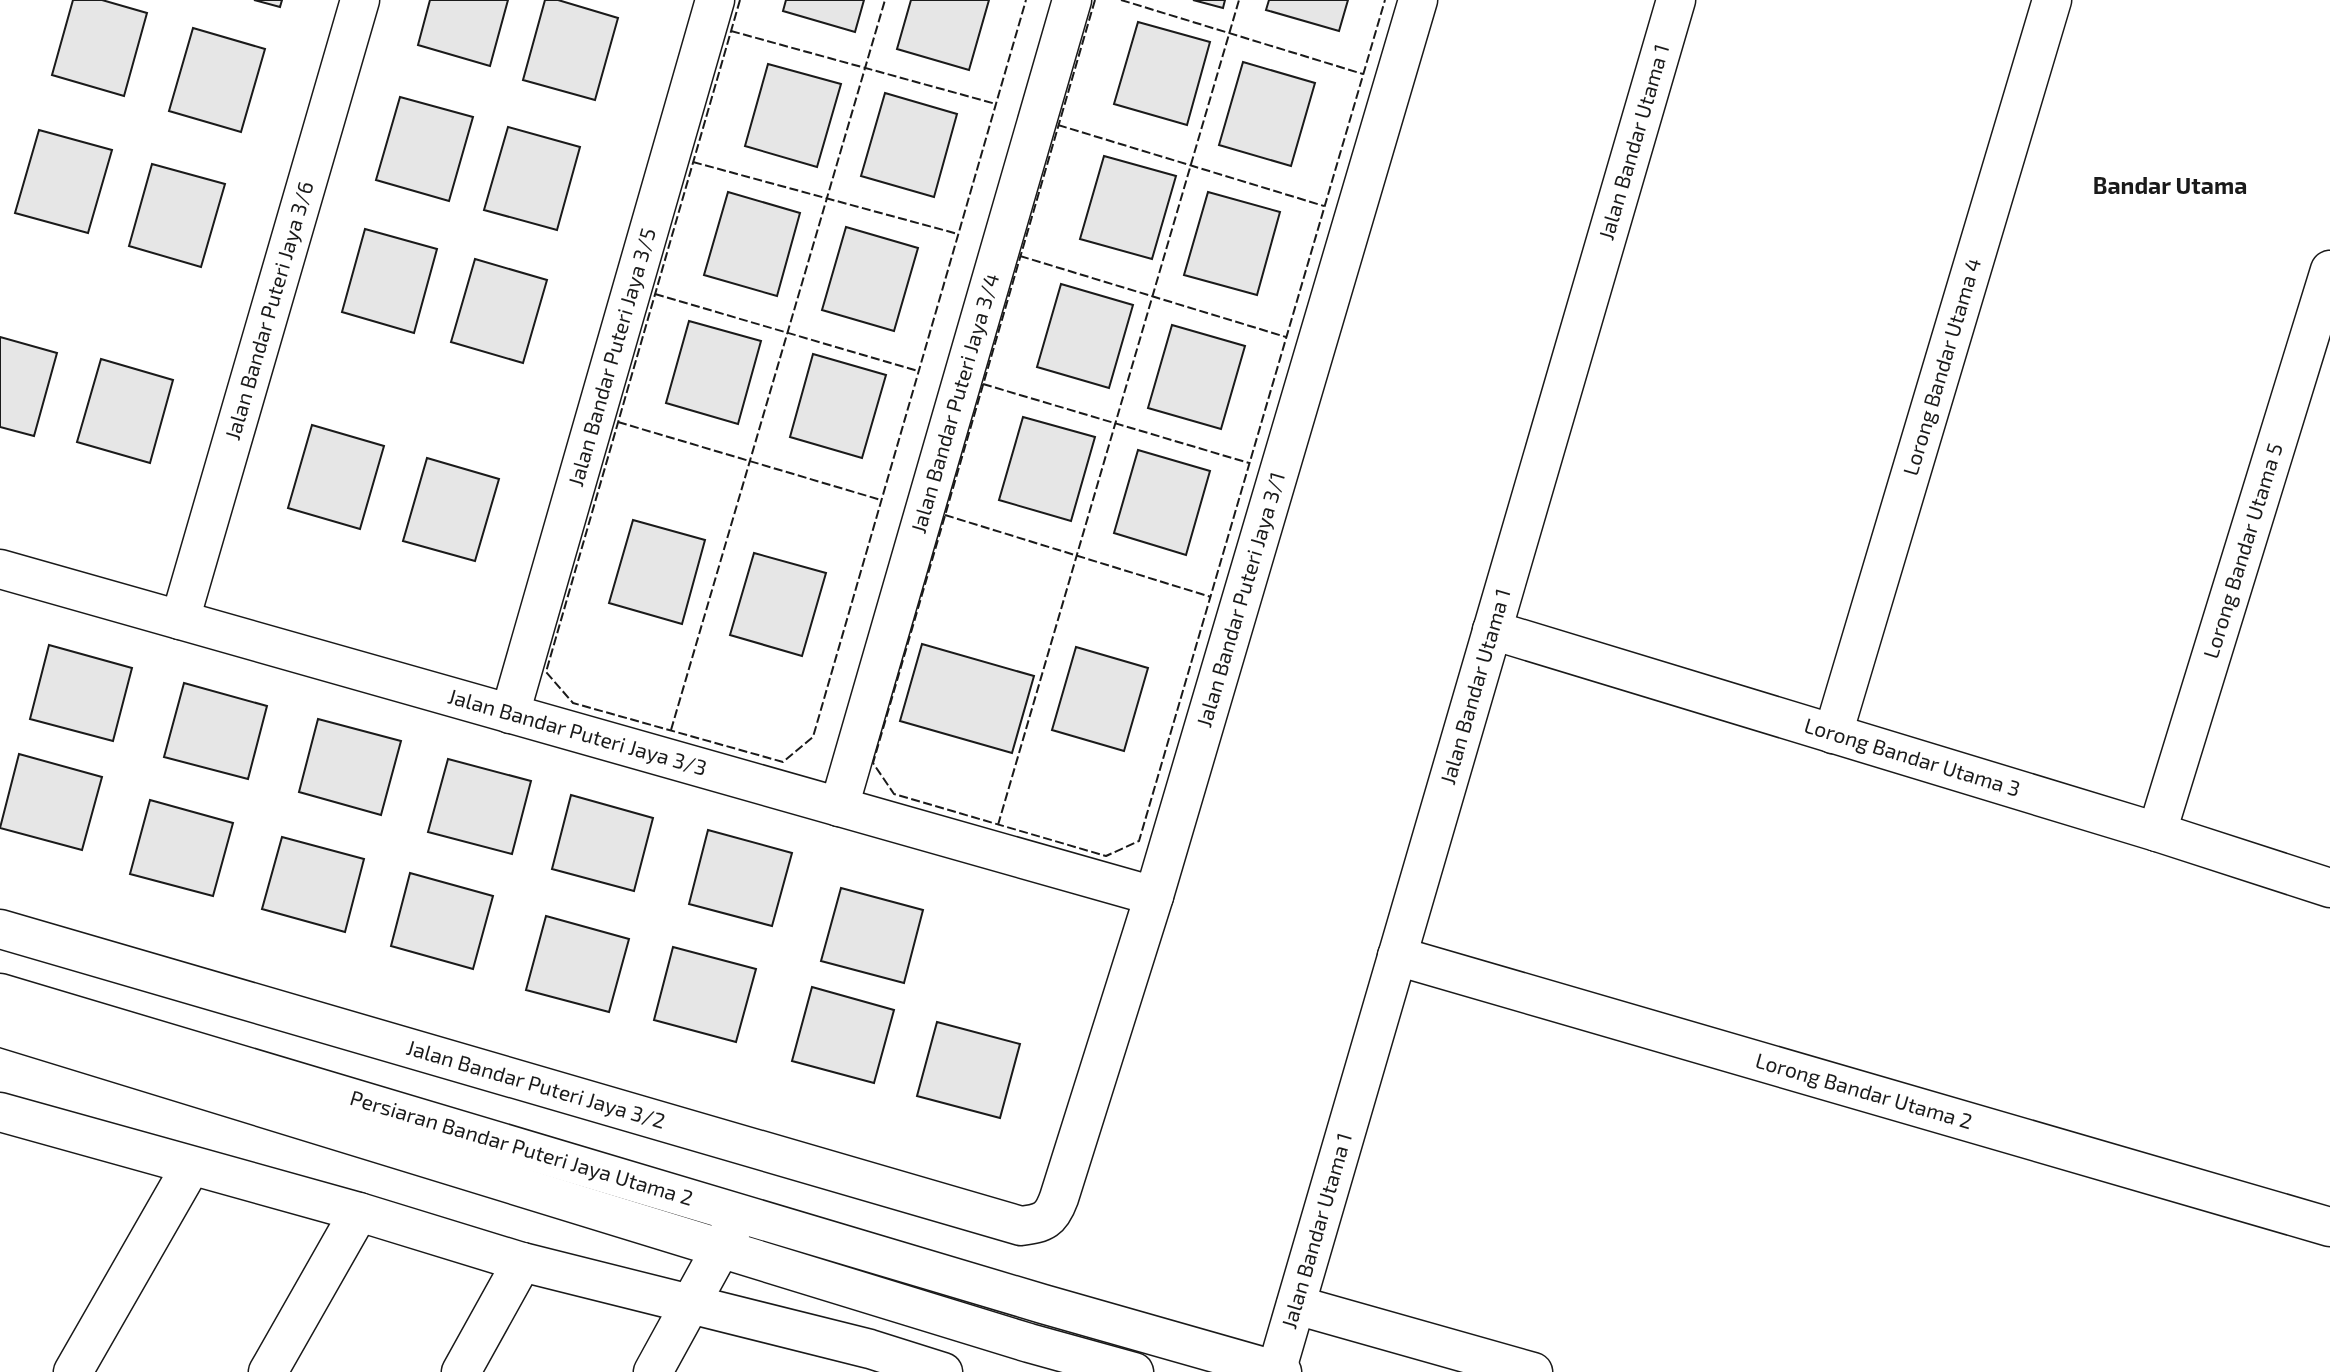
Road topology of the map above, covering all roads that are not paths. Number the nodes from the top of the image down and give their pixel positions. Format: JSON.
{"nodes":[{"id":1,"x":360,"y":0,"type":"edge"},
{"id":2,"x":715,"y":0,"type":"edge"},
{"id":3,"x":1072,"y":0,"type":"edge"},
{"id":4,"x":1418,"y":0,"type":"edge"},
{"id":5,"x":1676,"y":0,"type":"edge"},
{"id":6,"x":2052,"y":0,"type":"edge"},
{"id":7,"x":2330,"y":270,"type":"edge"},
{"id":8,"x":0,"y":569,"type":"edge"},
{"id":9,"x":180,"y":620,"type":"junction"},
{"id":10,"x":1492,"y":630,"type":"junction"},
{"id":11,"x":510,"y":714,"type":"junction"},
{"id":12,"x":1833,"y":734,"type":"junction"},
{"id":13,"x":839,"y":807,"type":"junction"},
{"id":14,"x":2157,"y":832,"type":"junction"},
{"id":15,"x":2330,"y":888,"type":"edge"},
{"id":16,"x":1154,"y":896,"type":"junction"},
{"id":17,"x":0,"y":929,"type":"edge"},
{"id":18,"x":1397,"y":956,"type":"junction"},
{"id":19,"x":0,"y":993,"type":"edge"},
{"id":20,"x":0,"y":1027,"type":"edge"},
{"id":21,"x":3,"y":1121,"type":"edge"},
{"id":22,"x":191,"y":1166,"type":"junction"},
{"id":23,"x":1059,"y":1198,"type":"joint"},
{"id":24,"x":359,"y":1212,"type":"junction"},
{"id":25,"x":740,"y":1214,"type":"junction"},
{"id":26,"x":2330,"y":1227,"type":"edge"},
{"id":27,"x":721,"y":1248,"type":"junction"},
{"id":28,"x":522,"y":1262,"type":"junction"},
{"id":29,"x":690,"y":1304,"type":"junction"},
{"id":30,"x":1296,"y":1305,"type":"junction"},
{"id":31,"x":863,"y":1360,"type":"edge"},
{"id":32,"x":1278,"y":1371,"type":"edge"},
{"id":33,"x":73,"y":1372,"type":"edge"},
{"id":34,"x":268,"y":1372,"type":"edge"},
{"id":35,"x":461,"y":1372,"type":"edge"},
{"id":36,"x":653,"y":1372,"type":"edge"},
{"id":37,"x":943,"y":1372,"type":"edge"},
{"id":38,"x":1134,"y":1372,"type":"edge"},
{"id":39,"x":1533,"y":1372,"type":"edge"}],
"edges":[{"from":1,"to":9,"type":"street","name":"Jalan Bandar Puteri Jaya 3/6"},
{"from":2,"to":11,"type":"street","name":"Jalan Bandar Puteri Jaya 3/5"},
{"from":3,"to":13,"type":"street","name":"Jalan Bandar Puteri Jaya 3/4"},
{"from":4,"to":16,"type":"street","name":"Jalan Bandar Puteri Jaya 3/1"},
{"from":5,"to":10,"type":"street","name":"Jalan Bandar Utama 1"},
{"from":6,"to":12,"type":"street","name":"Lorong Bandar Utama 4"},
{"from":7,"to":14,"type":"street","name":"Lorong Bandar Utama 5"},
{"from":8,"to":9,"type":"street","name":"Jalan Bandar Puteri Jaya 3/3"},
{"from":9,"to":11,"type":"street","name":"Jalan Bandar Puteri Jaya 3/3"},
{"from":10,"to":12,"type":"street","name":"Lorong Bandar Utama 3"},
{"from":10,"to":18,"type":"street","name":"Jalan Bandar Utama 1"},
{"from":11,"to":13,"type":"street","name":"Jalan Bandar Puteri Jaya 3/3"},
{"from":12,"to":14,"type":"street","name":"Lorong Bandar Utama 3"},
{"from":13,"to":16,"type":"street","name":"Jalan Bandar Puteri Jaya 3/3"},
{"from":14,"to":15,"type":"street","name":"Lorong Bandar Utama 3"},
{"from":16,"to":23,"type":"street","name":"Jalan Bandar Puteri Jaya 3/1"},
{"from":17,"to":23,"type":"street","name":"Jalan Bandar Puteri Jaya 3/2"},
{"from":18,"to":26,"type":"street","name":"Lorong Bandar Utama 2"},
{"from":18,"to":30,"type":"street","name":"Jalan Bandar Utama 1"},
{"from":19,"to":25,"type":"street","name":"Persiaran Bandar Puteri Jaya Utama 2"},
{"from":20,"to":27,"type":"street","name":"Persiaran Bandar Puteri Jaya Utama 2"},
{"from":21,"to":22,"type":"street"},
{"from":22,"to":24,"type":"street"},
{"from":22,"to":33,"type":"street"},
{"from":24,"to":28,"type":"street"},
{"from":24,"to":34,"type":"street"},
{"from":25,"to":27,"type":"street"},
{"from":25,"to":32,"type":"street","name":"Persiaran Bandar Puteri Jaya Utama 2"},
{"from":27,"to":29,"type":"street"},
{"from":27,"to":38,"type":"street","name":"Persiaran Bandar Puteri Jaya Utama 2"},
{"from":28,"to":29,"type":"street"},
{"from":28,"to":35,"type":"street"},
{"from":29,"to":31,"type":"street"},
{"from":29,"to":36,"type":"street"},
{"from":30,"to":32,"type":"street","name":"Jalan Bandar Utama 1"},
{"from":30,"to":39,"type":"street"},
{"from":31,"to":37,"type":"street"}]}
